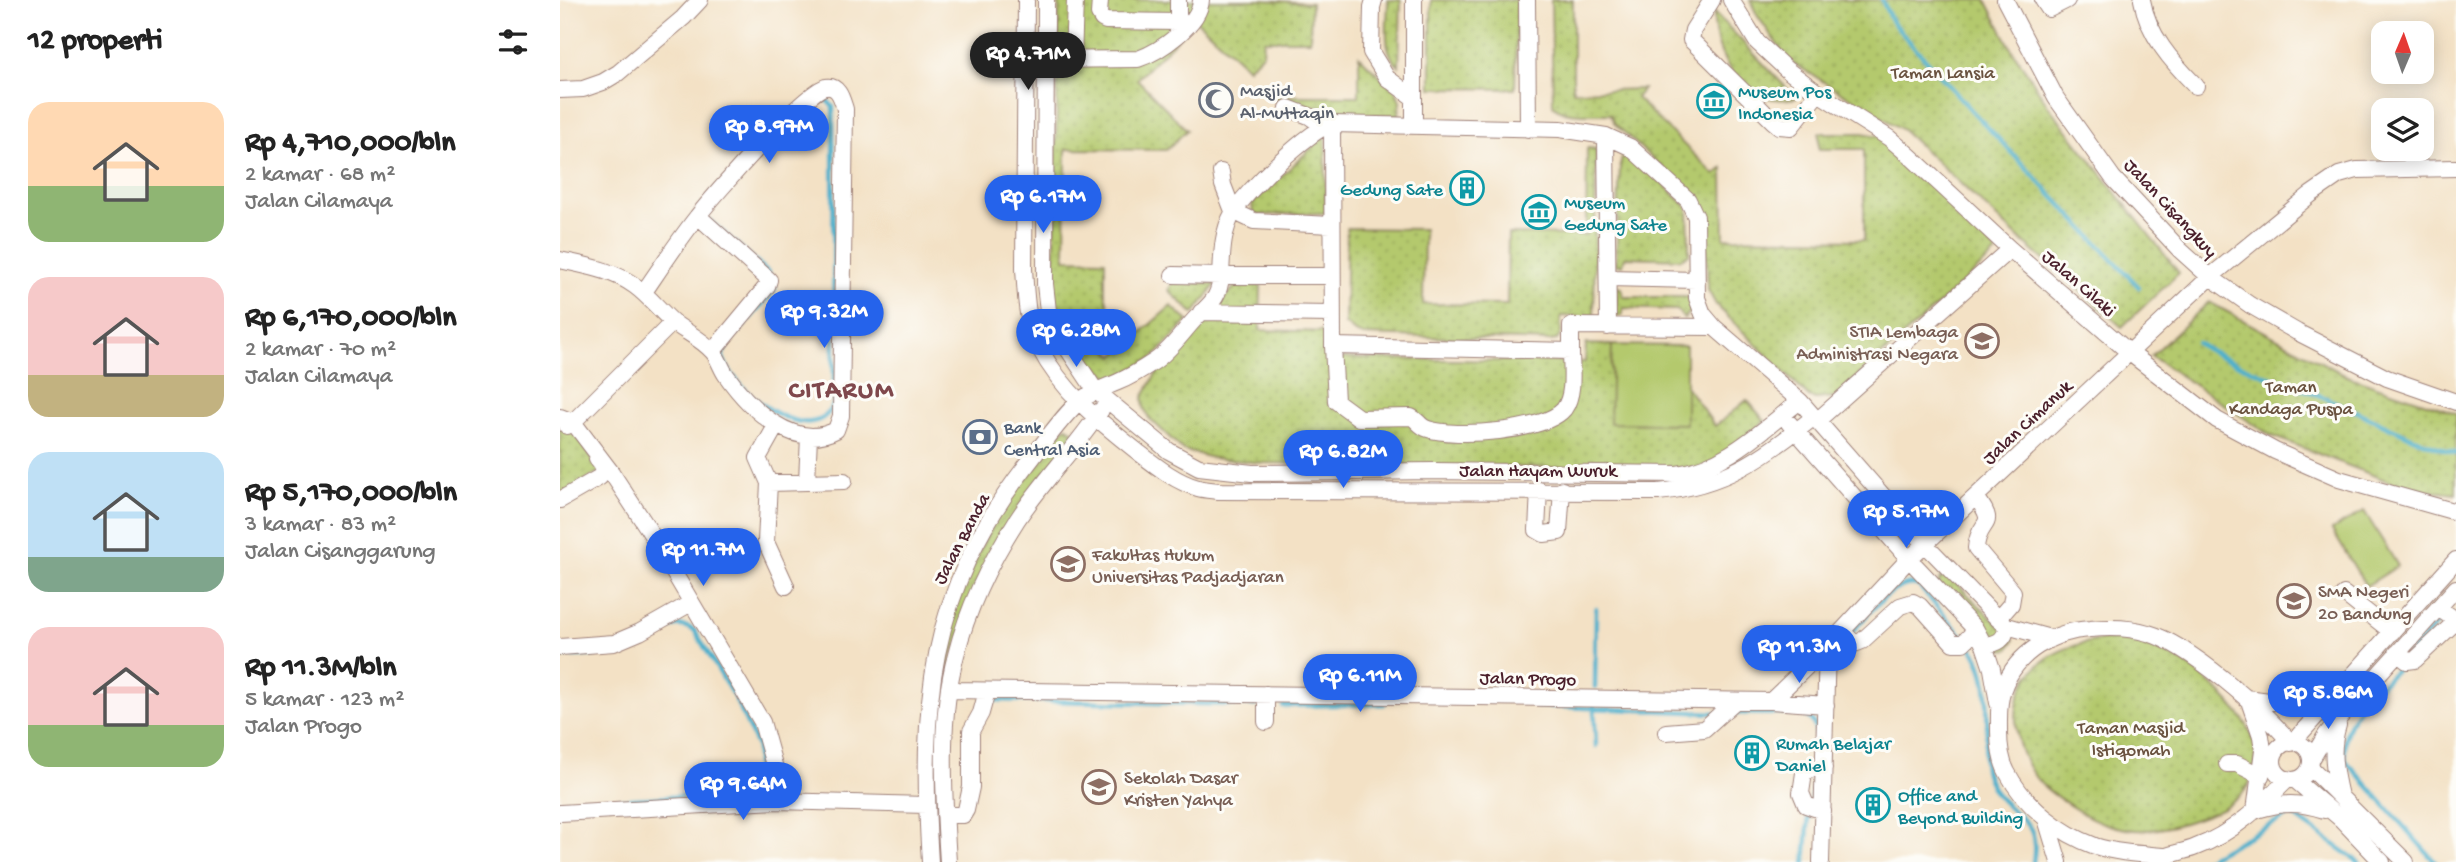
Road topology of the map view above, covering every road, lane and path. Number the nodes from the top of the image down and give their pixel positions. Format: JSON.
{"nodes":[{"id":1,"x":683,"y":0,"type":"edge"},
{"id":2,"x":700,"y":0,"type":"edge"},
{"id":3,"x":1026,"y":0,"type":"edge"},
{"id":4,"x":1046,"y":0,"type":"edge"},
{"id":5,"x":1074,"y":0,"type":"edge"},
{"id":6,"x":1100,"y":0,"type":"edge"},
{"id":7,"x":1178,"y":0,"type":"edge"},
{"id":8,"x":1201,"y":0,"type":"edge"},
{"id":9,"x":1374,"y":0,"type":"edge"},
{"id":10,"x":1414,"y":0,"type":"edge"},
{"id":11,"x":1527,"y":0,"type":"edge"},
{"id":12,"x":1713,"y":0,"type":"edge"},
{"id":13,"x":1731,"y":0,"type":"edge"},
{"id":14,"x":2005,"y":0,"type":"edge"},
{"id":15,"x":2043,"y":0,"type":"edge"},
{"id":16,"x":2067,"y":0,"type":"edge"},
{"id":17,"x":2142,"y":0,"type":"edge"},
{"id":18,"x":683,"y":18,"type":"junction"},
{"id":19,"x":1181,"y":25,"type":"junction"},
{"id":20,"x":1025,"y":60,"type":"junction"},
{"id":21,"x":1046,"y":60,"type":"junction"},
{"id":22,"x":1073,"y":60,"type":"junction"},
{"id":23,"x":2196,"y":86,"type":"dead end"},
{"id":24,"x":560,"y":90,"type":"edge"},
{"id":25,"x":1818,"y":93,"type":"junction"},
{"id":26,"x":1414,"y":98,"type":"junction"},
{"id":27,"x":1288,"y":108,"type":"dead end"},
{"id":28,"x":1327,"y":125,"type":"junction"},
{"id":29,"x":1414,"y":125,"type":"junction"},
{"id":30,"x":1528,"y":129,"type":"junction"},
{"id":31,"x":1606,"y":136,"type":"junction"},
{"id":32,"x":2456,"y":168,"type":"edge"},
{"id":33,"x":1221,"y":172,"type":"dead end"},
{"id":34,"x":1233,"y":211,"type":"junction"},
{"id":35,"x":698,"y":216,"type":"junction"},
{"id":36,"x":1331,"y":225,"type":"junction"},
{"id":37,"x":2010,"y":248,"type":"junction"},
{"id":38,"x":560,"y":260,"type":"edge"},
{"id":39,"x":1024,"y":269,"type":"junction"},
{"id":40,"x":1045,"y":270,"type":"junction"},
{"id":41,"x":1173,"y":275,"type":"dead end"},
{"id":42,"x":1221,"y":276,"type":"junction"},
{"id":43,"x":1332,"y":276,"type":"junction"},
{"id":44,"x":2210,"y":277,"type":"junction"},
{"id":45,"x":1608,"y":278,"type":"junction"},
{"id":46,"x":1696,"y":280,"type":"junction"},
{"id":47,"x":644,"y":292,"type":"junction"},
{"id":48,"x":1201,"y":312,"type":"junction"},
{"id":49,"x":1332,"y":314,"type":"junction"},
{"id":50,"x":673,"y":321,"type":"junction"},
{"id":51,"x":1608,"y":327,"type":"junction"},
{"id":52,"x":1714,"y":327,"type":"junction"},
{"id":53,"x":1065,"y":345,"type":"junction"},
{"id":54,"x":1333,"y":346,"type":"junction"},
{"id":55,"x":713,"y":351,"type":"junction"},
{"id":56,"x":1571,"y":351,"type":"junction"},
{"id":57,"x":2130,"y":353,"type":"junction"},
{"id":58,"x":1045,"y":357,"type":"junction"},
{"id":59,"x":1101,"y":395,"type":"junction"},
{"id":60,"x":1800,"y":401,"type":"junction"},
{"id":61,"x":1078,"y":402,"type":"junction"},
{"id":62,"x":2456,"y":402,"type":"edge"},
{"id":63,"x":1782,"y":414,"type":"junction"},
{"id":64,"x":1095,"y":418,"type":"junction"},
{"id":65,"x":1816,"y":418,"type":"junction"},
{"id":66,"x":566,"y":421,"type":"edge"},
{"id":67,"x":776,"y":426,"type":"junction"},
{"id":68,"x":1796,"y":431,"type":"junction"},
{"id":69,"x":809,"y":436,"type":"junction"},
{"id":70,"x":1434,"y":471,"type":"junction"},
{"id":71,"x":611,"y":472,"type":"junction"},
{"id":72,"x":1252,"y":473,"type":"junction"},
{"id":73,"x":1599,"y":473,"type":"junction"},
{"id":74,"x":807,"y":481,"type":"junction"},
{"id":75,"x":844,"y":481,"type":"dead end"},
{"id":76,"x":769,"y":483,"type":"junction"},
{"id":77,"x":1434,"y":490,"type":"junction"},
{"id":78,"x":1539,"y":490,"type":"junction"},
{"id":79,"x":1562,"y":490,"type":"junction"},
{"id":80,"x":1251,"y":491,"type":"junction"},
{"id":81,"x":1599,"y":491,"type":"junction"},
{"id":82,"x":1976,"y":497,"type":"junction"},
{"id":83,"x":560,"y":501,"type":"edge"},
{"id":84,"x":2456,"y":512,"type":"edge"},
{"id":85,"x":1926,"y":544,"type":"junction"},
{"id":86,"x":1909,"y":559,"type":"junction"},
{"id":87,"x":2456,"y":559,"type":"edge"},
{"id":88,"x":786,"y":586,"type":"dead end"},
{"id":89,"x":2456,"y":587,"type":"edge"},
{"id":90,"x":2344,"y":594,"type":"dead end"},
{"id":91,"x":691,"y":603,"type":"junction"},
{"id":92,"x":2003,"y":622,"type":"junction"},
{"id":93,"x":1842,"y":631,"type":"junction"},
{"id":94,"x":2392,"y":632,"type":"junction"},
{"id":95,"x":1980,"y":638,"type":"junction"},
{"id":96,"x":2050,"y":638,"type":"junction"},
{"id":97,"x":560,"y":647,"type":"edge"},
{"id":98,"x":1828,"y":647,"type":"junction"},
{"id":99,"x":949,"y":691,"type":"junction"},
{"id":100,"x":986,"y":691,"type":"junction"},
{"id":101,"x":1266,"y":694,"type":"junction"},
{"id":102,"x":2336,"y":695,"type":"junction"},
{"id":103,"x":2246,"y":700,"type":"junction"},
{"id":104,"x":1735,"y":701,"type":"junction"},
{"id":105,"x":1770,"y":701,"type":"junction"},
{"id":106,"x":1826,"y":705,"type":"junction"},
{"id":107,"x":1999,"y":709,"type":"junction"},
{"id":108,"x":2341,"y":716,"type":"junction"},
{"id":109,"x":1266,"y":722,"type":"dead end"},
{"id":110,"x":1666,"y":732,"type":"dead end"},
{"id":111,"x":2292,"y":742,"type":"junction"},
{"id":112,"x":2227,"y":764,"type":"dead end"},
{"id":113,"x":2311,"y":764,"type":"junction"},
{"id":114,"x":1824,"y":768,"type":"junction"},
{"id":115,"x":2261,"y":776,"type":"junction"},
{"id":116,"x":2291,"y":779,"type":"junction"},
{"id":117,"x":2341,"y":797,"type":"junction"},
{"id":118,"x":778,"y":801,"type":"junction"},
{"id":119,"x":926,"y":805,"type":"junction"},
{"id":120,"x":1823,"y":811,"type":"junction"},
{"id":121,"x":2255,"y":811,"type":"junction"},
{"id":122,"x":560,"y":813,"type":"edge"},
{"id":123,"x":2332,"y":813,"type":"junction"},
{"id":124,"x":945,"y":815,"type":"junction"},
{"id":125,"x":2046,"y":819,"type":"junction"},
{"id":126,"x":2158,"y":859,"type":"edge"},
{"id":127,"x":2376,"y":860,"type":"edge"},
{"id":128,"x":929,"y":862,"type":"edge"},
{"id":129,"x":948,"y":862,"type":"edge"},
{"id":130,"x":1821,"y":862,"type":"edge"},
{"id":131,"x":2059,"y":862,"type":"edge"},
{"id":132,"x":2406,"y":862,"type":"edge"}],
"edges":[{"from":1,"to":18,"type":"street"},
{"from":2,"to":18,"type":"street"},
{"from":3,"to":20,"type":"street","name":"Jalan Hayam Wuruk"},
{"from":4,"to":21,"type":"street","name":"Jalan Hayam Wuruk"},
{"from":5,"to":22,"type":"street"},
{"from":6,"to":19,"type":"street"},
{"from":7,"to":19,"type":"street"},
{"from":8,"to":19,"type":"street"},
{"from":9,"to":26,"type":"street"},
{"from":10,"to":26,"type":"street"},
{"from":11,"to":30,"type":"street"},
{"from":12,"to":25,"type":"street"},
{"from":13,"to":25,"type":"street","name":"Jalan Cilaki"},
{"from":14,"to":44,"type":"street","name":"Jalan Cisangkuy"},
{"from":15,"to":16,"type":"street"},
{"from":17,"to":23,"type":"street"},
{"from":18,"to":24,"type":"street"},
{"from":19,"to":22,"type":"street"},
{"from":20,"to":21,"type":"street"},
{"from":20,"to":39,"type":"street","name":"Jalan Hayam Wuruk"},
{"from":21,"to":22,"type":"street"},
{"from":21,"to":40,"type":"street","name":"Jalan Hayam Wuruk"},
{"from":25,"to":37,"type":"street","name":"Jalan Cilaki"},
{"from":26,"to":29,"type":"street"},
{"from":27,"to":28,"type":"street"},
{"from":28,"to":29,"type":"street"},
{"from":28,"to":34,"type":"street"},
{"from":28,"to":36,"type":"street"},
{"from":29,"to":30,"type":"street"},
{"from":30,"to":31,"type":"street"},
{"from":31,"to":45,"type":"street"},
{"from":31,"to":46,"type":"street"},
{"from":32,"to":44,"type":"street","name":"Jalan Cimanuk"},
{"from":33,"to":34,"type":"street"},
{"from":34,"to":36,"type":"street"},
{"from":34,"to":42,"type":"street","name":"Jalan Banda"},
{"from":35,"to":47,"type":"street"},
{"from":35,"to":55,"type":"street"},
{"from":35,"to":69,"type":"street"},
{"from":36,"to":43,"type":"street"},
{"from":37,"to":57,"type":"street","name":"Jalan Cilaki"},
{"from":37,"to":65,"type":"street","name":"Jalan Hayam Wuruk"},
{"from":38,"to":47,"type":"street"},
{"from":39,"to":40,"type":"street"},
{"from":39,"to":58,"type":"street","name":"Jalan Hayam Wuruk"},
{"from":40,"to":53,"type":"street","name":"Jalan Hayam Wuruk"},
{"from":41,"to":42,"type":"street"},
{"from":42,"to":43,"type":"street"},
{"from":42,"to":48,"type":"street","name":"Jalan Banda"},
{"from":43,"to":49,"type":"street"},
{"from":44,"to":57,"type":"street","name":"Jalan Cimanuk"},
{"from":44,"to":62,"type":"street","name":"Jalan Cisangkuy"},
{"from":45,"to":46,"type":"street"},
{"from":45,"to":51,"type":"street"},
{"from":46,"to":52,"type":"street"},
{"from":47,"to":50,"type":"street"},
{"from":48,"to":49,"type":"street"},
{"from":48,"to":59,"type":"street","name":"Jalan Banda"},
{"from":49,"to":54,"type":"street"},
{"from":50,"to":55,"type":"street"},
{"from":50,"to":66,"type":"street"},
{"from":51,"to":52,"type":"street"},
{"from":51,"to":56,"type":"street"},
{"from":52,"to":60,"type":"street"},
{"from":53,"to":58,"type":"street"},
{"from":53,"to":59,"type":"street","name":"Jalan Hayam Wuruk"},
{"from":54,"to":56,"type":"street"},
{"from":54,"to":56,"type":"street"},
{"from":55,"to":67,"type":"street"},
{"from":57,"to":82,"type":"street","name":"Jalan Cimanuk"},
{"from":57,"to":84,"type":"street","name":"Jalan Cilaki"},
{"from":58,"to":61,"type":"street","name":"Jalan Hayam Wuruk"},
{"from":59,"to":61,"type":"street","name":"Jalan Banda"},
{"from":59,"to":64,"type":"street"},
{"from":59,"to":72,"type":"street","name":"Jalan Hayam Wuruk"},
{"from":60,"to":63,"type":"street","name":"Jalan Hayam Wuruk"},
{"from":60,"to":65,"type":"street"},
{"from":61,"to":64,"type":"street","name":"Jalan Hayam Wuruk"},
{"from":61,"to":119,"type":"street","name":"Jalan Banda"},
{"from":63,"to":68,"type":"street"},
{"from":63,"to":73,"type":"street","name":"Jalan Hayam Wuruk"},
{"from":64,"to":80,"type":"street","name":"Jalan Hayam Wuruk"},
{"from":64,"to":99,"type":"street"},
{"from":65,"to":68,"type":"street","name":"Jalan Hayam Wuruk"},
{"from":65,"to":85,"type":"street"},
{"from":66,"to":71,"type":"street"},
{"from":66,"to":83,"type":"street"},
{"from":67,"to":69,"type":"street"},
{"from":67,"to":76,"type":"street"},
{"from":68,"to":81,"type":"street","name":"Jalan Hayam Wuruk"},
{"from":68,"to":86,"type":"street"},
{"from":69,"to":74,"type":"street"},
{"from":70,"to":72,"type":"street","name":"Jalan Hayam Wuruk"},
{"from":70,"to":73,"type":"street","name":"Jalan Hayam Wuruk"},
{"from":70,"to":77,"type":"street"},
{"from":71,"to":83,"type":"street"},
{"from":71,"to":91,"type":"street"},
{"from":72,"to":80,"type":"street"},
{"from":73,"to":81,"type":"street"},
{"from":74,"to":75,"type":"street"},
{"from":74,"to":76,"type":"street"},
{"from":76,"to":88,"type":"street"},
{"from":77,"to":78,"type":"street","name":"Jalan Hayam Wuruk"},
{"from":77,"to":80,"type":"street","name":"Jalan Hayam Wuruk"},
{"from":78,"to":79,"type":"street","name":"Jalan Hayam Wuruk"},
{"from":78,"to":79,"type":"street"},
{"from":79,"to":81,"type":"street","name":"Jalan Hayam Wuruk"},
{"from":82,"to":85,"type":"street","name":"Jalan Cimanuk"},
{"from":82,"to":92,"type":"street"},
{"from":85,"to":86,"type":"street","name":"Jalan Cimanuk"},
{"from":85,"to":92,"type":"street"},
{"from":86,"to":93,"type":"street","name":"Jalan Cimanuk"},
{"from":86,"to":95,"type":"street"},
{"from":87,"to":94,"type":"street"},
{"from":89,"to":108,"type":"street"},
{"from":90,"to":94,"type":"street"},
{"from":91,"to":97,"type":"street"},
{"from":91,"to":118,"type":"street"},
{"from":92,"to":95,"type":"street"},
{"from":92,"to":96,"type":"street"},
{"from":93,"to":95,"type":"street"},
{"from":93,"to":98,"type":"street","name":"Jalan Cimanuk"},
{"from":94,"to":102,"type":"street"},
{"from":95,"to":107,"type":"street"},
{"from":96,"to":103,"type":"street"},
{"from":96,"to":107,"type":"street"},
{"from":98,"to":105,"type":"street"},
{"from":98,"to":106,"type":"street"},
{"from":99,"to":100,"type":"street","name":"Jalan Progo"},
{"from":99,"to":124,"type":"street"},
{"from":100,"to":101,"type":"street","name":"Jalan Progo"},
{"from":100,"to":124,"type":"street"},
{"from":101,"to":104,"type":"street","name":"Jalan Progo"},
{"from":101,"to":109,"type":"street"},
{"from":102,"to":103,"type":"street"},
{"from":102,"to":111,"type":"street"},
{"from":103,"to":111,"type":"street"},
{"from":103,"to":115,"type":"street"},
{"from":104,"to":105,"type":"street","name":"Jalan Progo"},
{"from":104,"to":110,"type":"street"},
{"from":105,"to":106,"type":"street","name":"Jalan Progo"},
{"from":106,"to":114,"type":"street"},
{"from":107,"to":125,"type":"street"},
{"from":108,"to":113,"type":"street"},
{"from":108,"to":117,"type":"street"},
{"from":111,"to":113,"type":"street"},
{"from":111,"to":116,"type":"street"},
{"from":112,"to":115,"type":"street"},
{"from":113,"to":116,"type":"street"},
{"from":113,"to":117,"type":"street"},
{"from":114,"to":120,"type":"street"},
{"from":114,"to":120,"type":"street"},
{"from":115,"to":121,"type":"street"},
{"from":116,"to":121,"type":"street"},
{"from":116,"to":123,"type":"street"},
{"from":117,"to":132,"type":"street"},
{"from":118,"to":119,"type":"street"},
{"from":118,"to":122,"type":"street"},
{"from":119,"to":128,"type":"street","name":"Jalan Banda"},
{"from":120,"to":130,"type":"street"},
{"from":121,"to":123,"type":"street"},
{"from":121,"to":126,"type":"street"},
{"from":123,"to":127,"type":"street"},
{"from":124,"to":129,"type":"street"},
{"from":125,"to":126,"type":"street"},
{"from":125,"to":131,"type":"street"}]}
